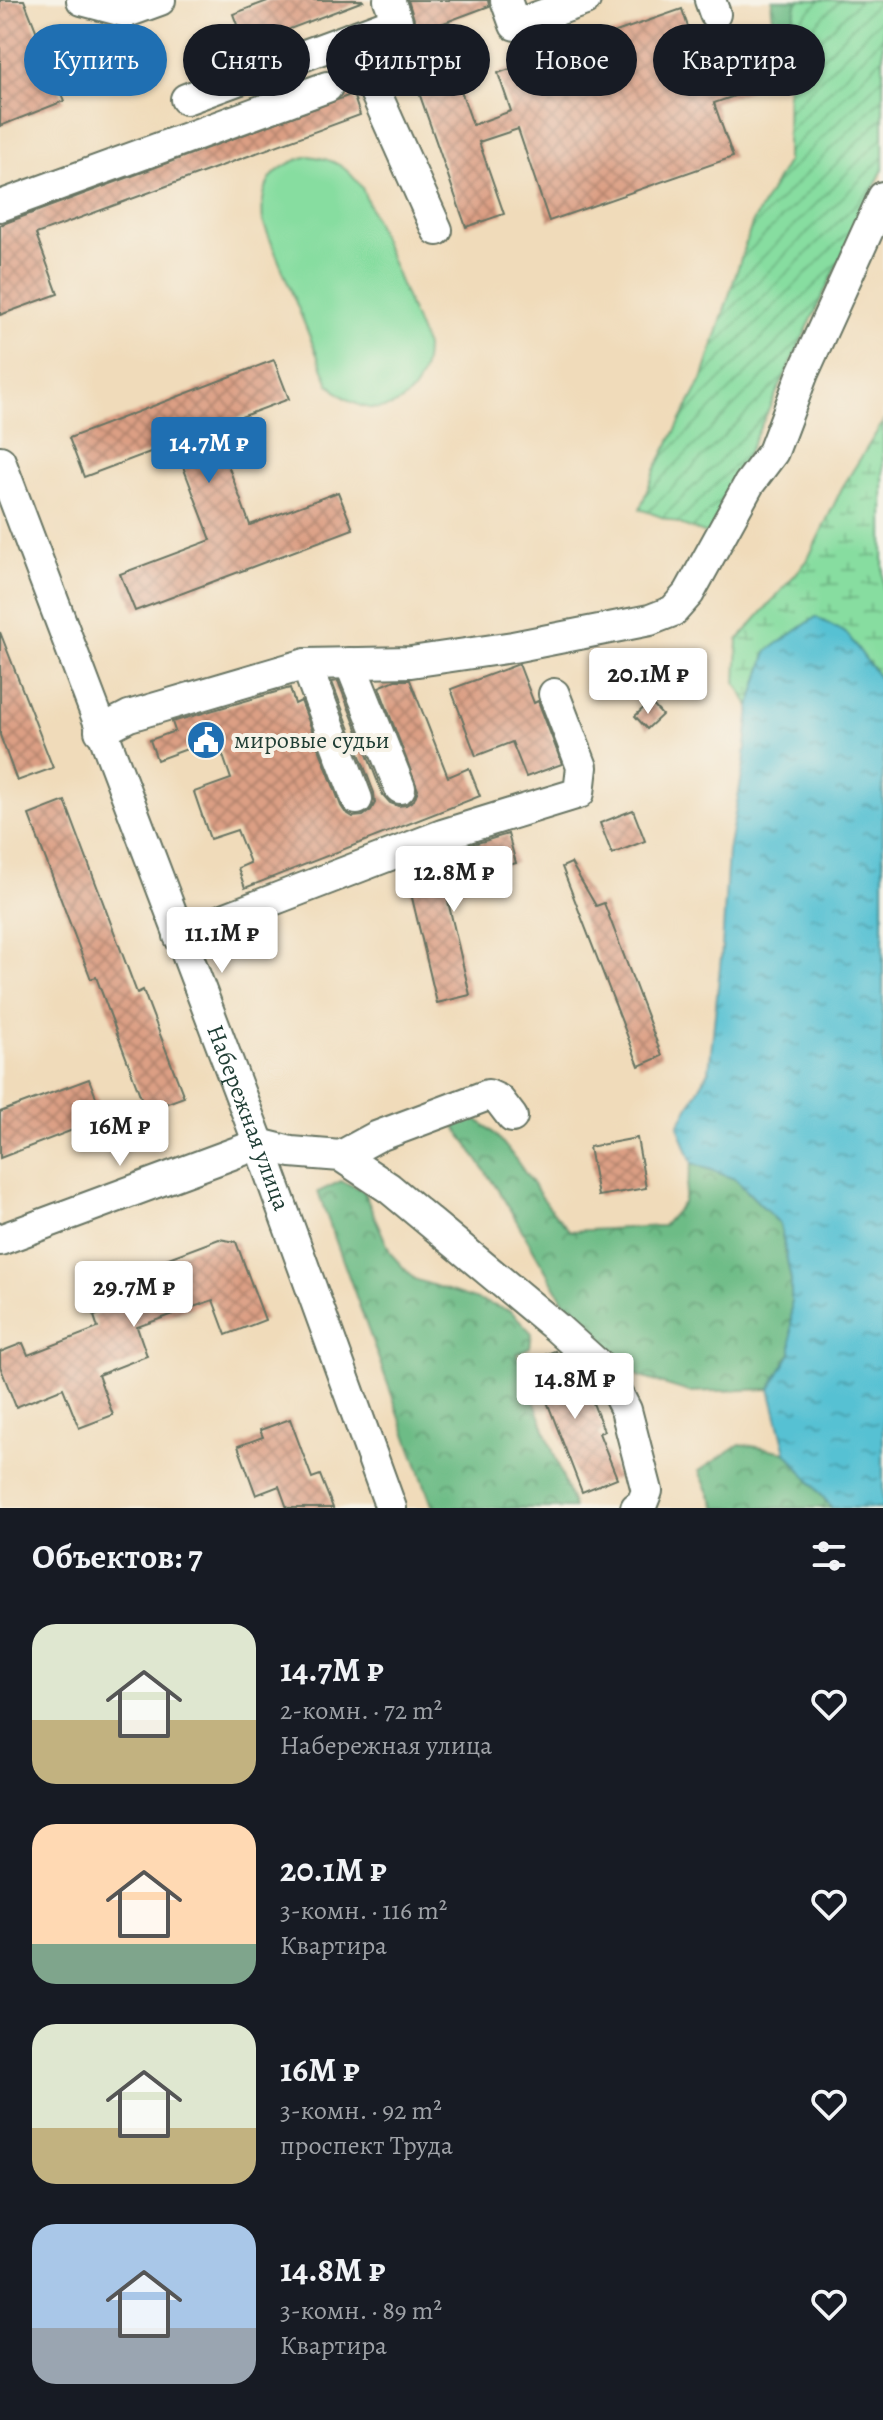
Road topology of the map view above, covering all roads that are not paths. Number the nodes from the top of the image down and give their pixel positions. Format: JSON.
{"nodes":[{"id":1,"x":82,"y":0,"type":"edge"},
{"id":2,"x":160,"y":0,"type":"edge"},
{"id":3,"x":389,"y":0,"type":"edge"},
{"id":4,"x":506,"y":0,"type":"edge"},
{"id":5,"x":585,"y":0,"type":"edge"},
{"id":6,"x":389,"y":24,"type":"edge"},
{"id":7,"x":326,"y":47,"type":"edge"},
{"id":8,"x":326,"y":87,"type":"edge"},
{"id":9,"x":377,"y":96,"type":"edge"},
{"id":10,"x":186,"y":99,"type":"dead end"},
{"id":11,"x":883,"y":197,"type":"edge"},
{"id":12,"x":0,"y":206,"type":"edge"},
{"id":13,"x":437,"y":230,"type":"dead end"},
{"id":14,"x":0,"y":461,"type":"edge"},
{"id":15,"x":350,"y":663,"type":"junction"},
{"id":16,"x":306,"y":664,"type":"junction"},
{"id":17,"x":554,"y":694,"type":"dead end"},
{"id":18,"x":100,"y":731,"type":"junction"},
{"id":19,"x":400,"y":788,"type":"dead end"},
{"id":20,"x":357,"y":799,"type":"dead end"},
{"id":21,"x":179,"y":936,"type":"junction"},
{"id":22,"x":512,"y":1117,"type":"dead end"},
{"id":23,"x":259,"y":1144,"type":"junction"},
{"id":24,"x":341,"y":1156,"type":"junction"},
{"id":25,"x":0,"y":1240,"type":"edge"},
{"id":26,"x":391,"y":1508,"type":"edge"},
{"id":27,"x":636,"y":1508,"type":"edge"}],
"edges":[{"from":1,"to":2,"type":"street"},
{"from":3,"to":6,"type":"street"},
{"from":4,"to":5,"type":"street"},
{"from":7,"to":10,"type":"street"},
{"from":8,"to":12,"type":"street"},
{"from":9,"to":13,"type":"street"},
{"from":11,"to":15,"type":"street"},
{"from":14,"to":18,"type":"street","name":"Набережная улица"},
{"from":15,"to":16,"type":"street"},
{"from":15,"to":19,"type":"street"},
{"from":16,"to":18,"type":"street"},
{"from":16,"to":20,"type":"street"},
{"from":17,"to":21,"type":"street"},
{"from":18,"to":21,"type":"street","name":"Набережная улица"},
{"from":21,"to":23,"type":"street","name":"Набережная улица"},
{"from":22,"to":24,"type":"street"},
{"from":23,"to":24,"type":"street"},
{"from":23,"to":25,"type":"street"},
{"from":23,"to":26,"type":"street","name":"Набережная улица"},
{"from":24,"to":27,"type":"street"}]}
